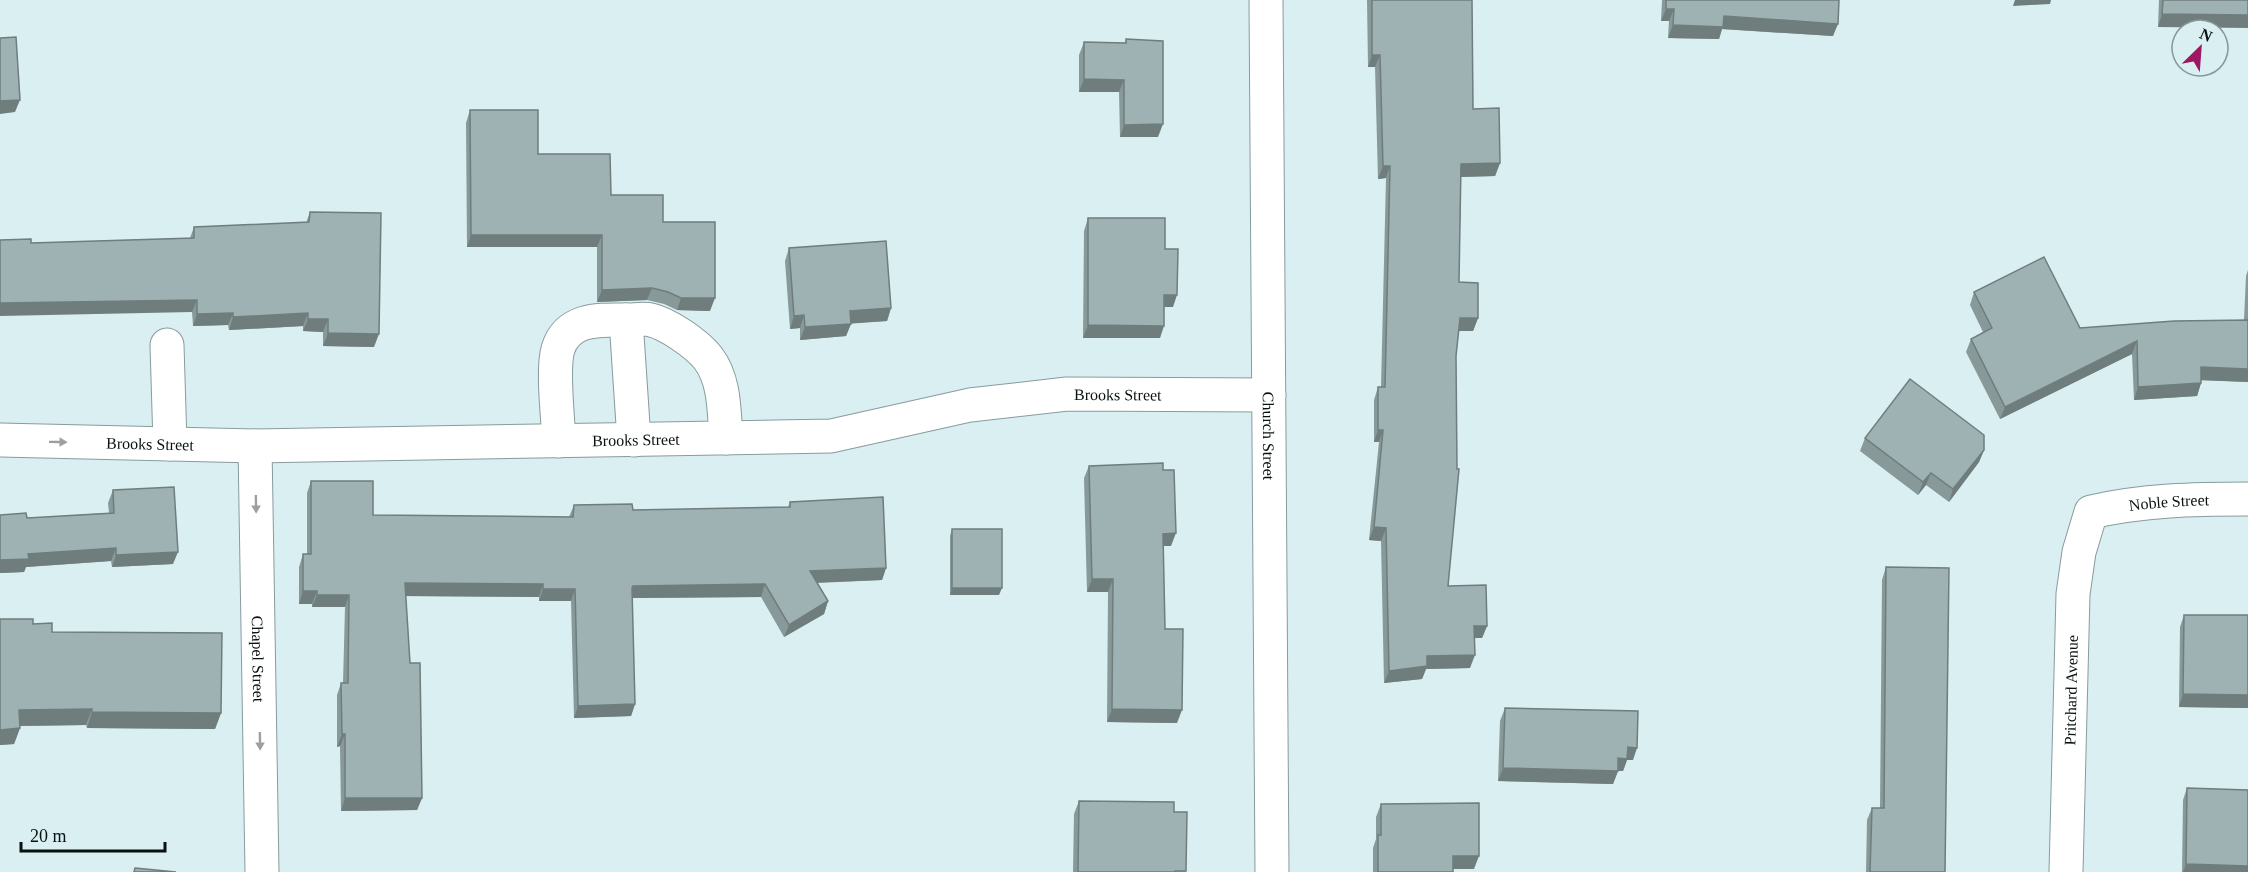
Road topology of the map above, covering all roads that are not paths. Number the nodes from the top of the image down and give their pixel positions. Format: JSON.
{"nodes":[{"id":1,"x":1266,"y":0,"type":"edge"},
{"id":2,"x":626,"y":320,"type":"junction"},
{"id":3,"x":167,"y":345,"type":"dead end"},
{"id":4,"x":1269,"y":395,"type":"junction"},
{"id":5,"x":726,"y":438,"type":"junction"},
{"id":6,"x":0,"y":440,"type":"edge"},
{"id":7,"x":634,"y":440,"type":"junction"},
{"id":8,"x":559,"y":441,"type":"junction"},
{"id":9,"x":170,"y":444,"type":"junction"},
{"id":10,"x":255,"y":446,"type":"junction"},
{"id":11,"x":2248,"y":499,"type":"edge"},
{"id":12,"x":2091,"y":512,"type":"joint"},
{"id":13,"x":262,"y":872,"type":"edge"},
{"id":14,"x":1272,"y":872,"type":"edge"},
{"id":15,"x":2066,"y":872,"type":"edge"}],
"edges":[{"from":1,"to":4,"type":"street","name":"Church Street"},
{"from":2,"to":5,"type":"street"},
{"from":2,"to":7,"type":"street"},
{"from":2,"to":8,"type":"street"},
{"from":3,"to":9,"type":"street"},
{"from":4,"to":5,"type":"street","name":"Brooks Street"},
{"from":4,"to":14,"type":"street","name":"Church Street"},
{"from":5,"to":7,"type":"street","name":"Brooks Street"},
{"from":6,"to":9,"type":"street","name":"Brooks Street","one_way":true},
{"from":7,"to":8,"type":"street","name":"Brooks Street"},
{"from":8,"to":10,"type":"street","name":"Brooks Street"},
{"from":9,"to":10,"type":"street","name":"Brooks Street"},
{"from":10,"to":13,"type":"street","name":"Chapel Street","one_way":true},
{"from":11,"to":12,"type":"street","name":"Noble Street"},
{"from":12,"to":15,"type":"street","name":"Pritchard Avenue"}]}
